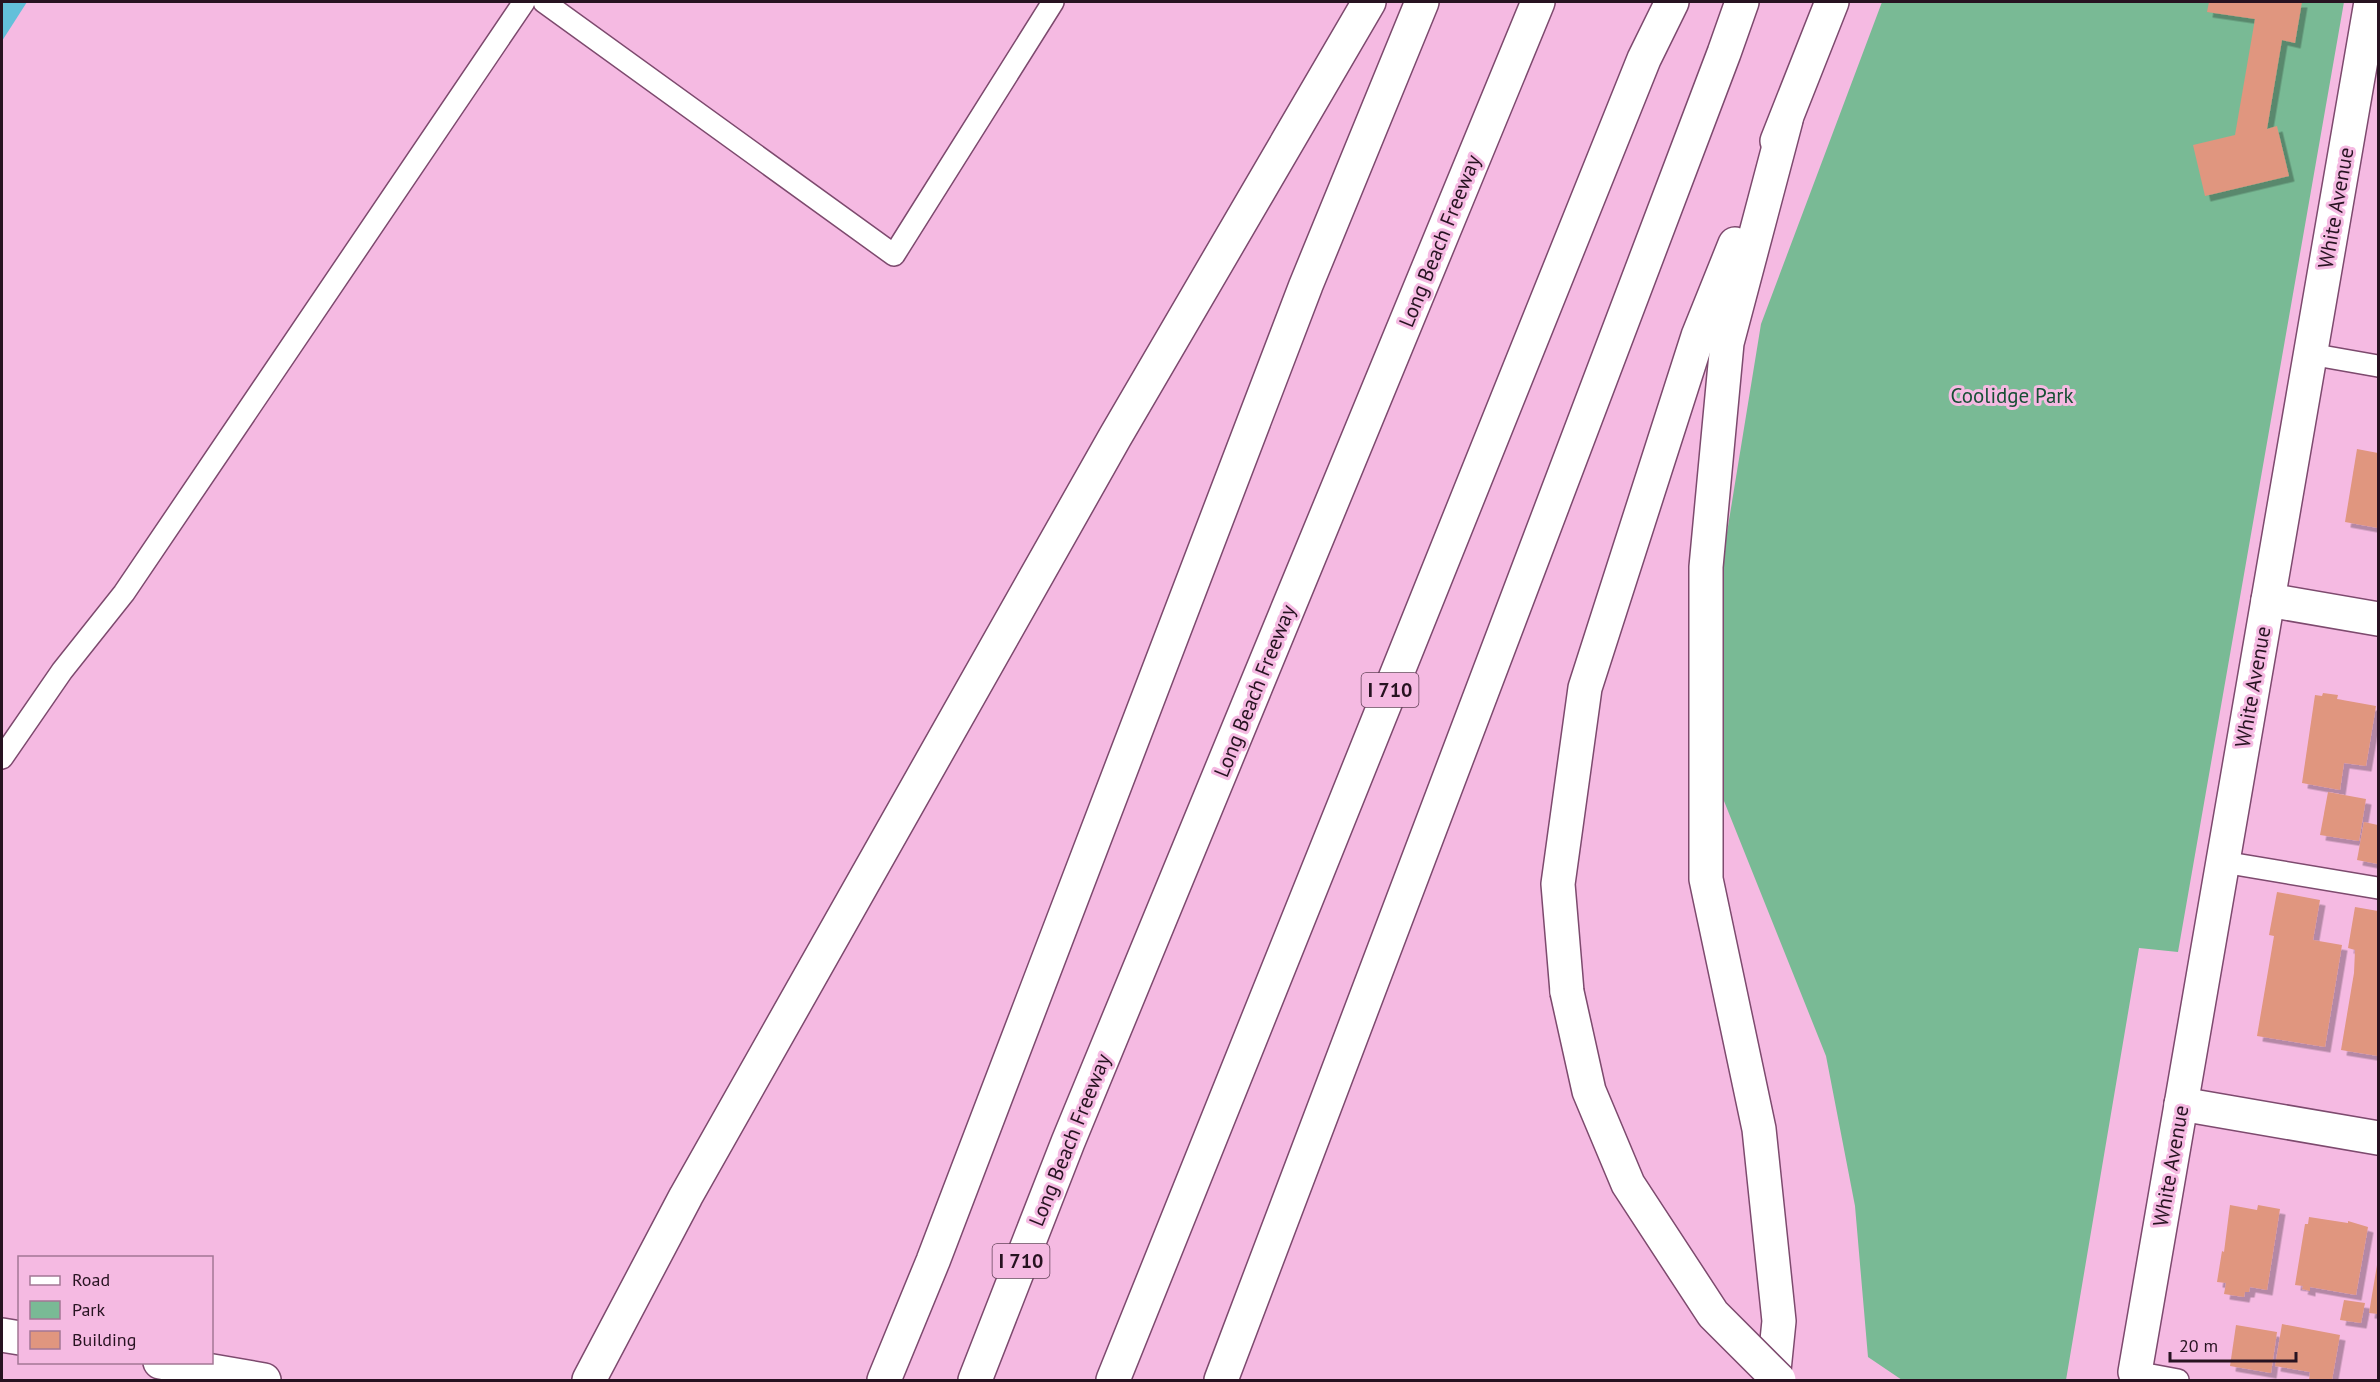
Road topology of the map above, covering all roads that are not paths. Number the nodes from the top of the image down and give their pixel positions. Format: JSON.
{"nodes":[{"id":1,"x":524,"y":2,"type":"edge"},
{"id":2,"x":544,"y":2,"type":"edge"},
{"id":3,"x":1053,"y":2,"type":"edge"},
{"id":4,"x":1369,"y":2,"type":"edge"},
{"id":5,"x":1422,"y":2,"type":"edge"},
{"id":6,"x":1538,"y":2,"type":"edge"},
{"id":7,"x":1672,"y":2,"type":"edge"},
{"id":8,"x":1742,"y":2,"type":"edge"},
{"id":9,"x":1832,"y":2,"type":"edge"},
{"id":10,"x":2371,"y":2,"type":"edge"},
{"id":11,"x":2367,"y":91,"type":"edge"},
{"id":12,"x":1786,"y":120,"type":"junction"},
{"id":13,"x":2310,"y":354,"type":"junction"},
{"id":14,"x":2379,"y":366,"type":"edge"},
{"id":15,"x":2268,"y":600,"type":"junction"},
{"id":16,"x":2379,"y":618,"type":"edge"},
{"id":17,"x":2,"y":758,"type":"edge"},
{"id":18,"x":2223,"y":862,"type":"junction"},
{"id":19,"x":2379,"y":888,"type":"edge"},
{"id":20,"x":2181,"y":1104,"type":"junction"},
{"id":21,"x":2379,"y":1138,"type":"edge"},
{"id":22,"x":1068,"y":1142,"type":"junction"},
{"id":23,"x":2,"y":1335,"type":"edge"},
{"id":24,"x":18,"y":1338,"type":"edge"},
{"id":25,"x":172,"y":1364,"type":"edge"},
{"id":26,"x":2135,"y":1372,"type":"joint"},
{"id":27,"x":264,"y":1380,"type":"edge"},
{"id":28,"x":589,"y":1380,"type":"edge"},
{"id":29,"x":884,"y":1380,"type":"edge"},
{"id":30,"x":952,"y":1380,"type":"edge"},
{"id":31,"x":975,"y":1380,"type":"edge"},
{"id":32,"x":1113,"y":1380,"type":"edge"},
{"id":33,"x":1221,"y":1380,"type":"edge"},
{"id":34,"x":1773,"y":1380,"type":"edge"},
{"id":35,"x":1779,"y":1380,"type":"edge"},
{"id":36,"x":2178,"y":1380,"type":"edge"}],
"edges":[{"from":1,"to":17,"type":"lane"},
{"from":2,"to":3,"type":"lane"},
{"from":4,"to":28,"type":"main road"},
{"from":5,"to":29,"type":"main road"},
{"from":6,"to":22,"type":"main road","name":"Long Beach Freeway","number":"I 710"},
{"from":7,"to":32,"type":"main road","number":"I 710"},
{"from":8,"to":33,"type":"main road"},
{"from":9,"to":12,"type":"main road"},
{"from":10,"to":11,"type":"main road","name":"White Avenue"},
{"from":11,"to":13,"type":"main road","name":"White Avenue"},
{"from":12,"to":34,"type":"main road"},
{"from":12,"to":35,"type":"main road","bridge":true},
{"from":13,"to":14,"type":"lane"},
{"from":13,"to":15,"type":"main road","name":"White Avenue"},
{"from":15,"to":16,"type":"main road"},
{"from":15,"to":18,"type":"main road","name":"White Avenue"},
{"from":18,"to":19,"type":"lane"},
{"from":18,"to":20,"type":"main road","name":"White Avenue"},
{"from":20,"to":21,"type":"main road"},
{"from":20,"to":26,"type":"main road","name":"White Avenue"},
{"from":22,"to":30,"type":"main road"},
{"from":22,"to":31,"type":"main road","name":"Long Beach Freeway","number":"I 710"},
{"from":23,"to":24,"type":"main road"},
{"from":25,"to":27,"type":"main road"},
{"from":26,"to":36,"type":"lane"}]}
